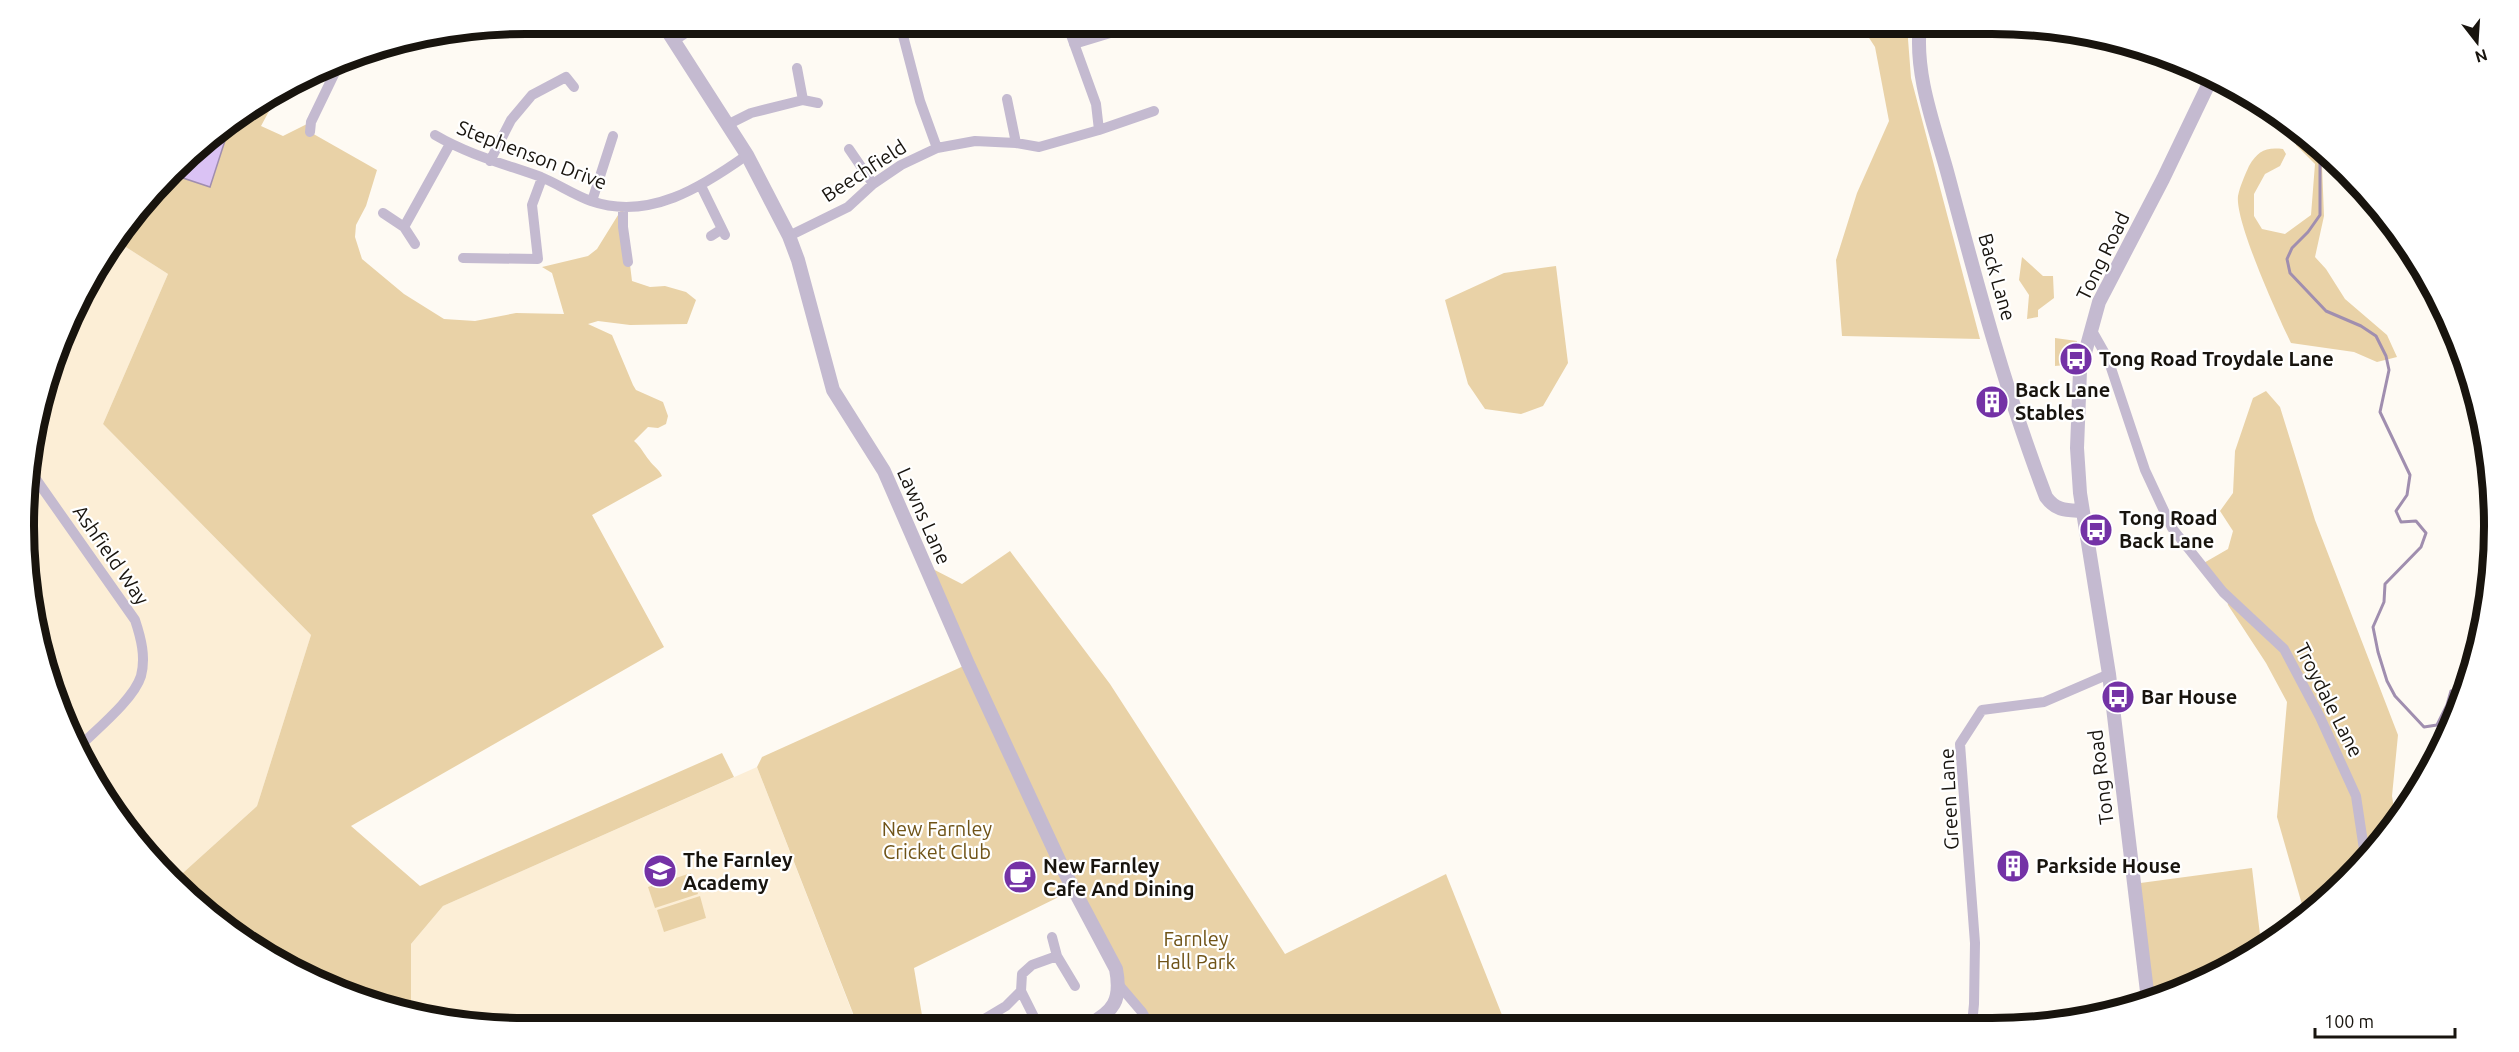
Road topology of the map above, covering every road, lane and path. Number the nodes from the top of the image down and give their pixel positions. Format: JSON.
{"nodes":[{"id":1,"x":670,"y":34,"type":"edge"},
{"id":2,"x":684,"y":34,"type":"edge"},
{"id":3,"x":903,"y":34,"type":"edge"},
{"id":4,"x":1070,"y":34,"type":"edge"},
{"id":5,"x":1107,"y":34,"type":"edge"},
{"id":6,"x":1920,"y":34,"type":"edge"},
{"id":7,"x":675,"y":40,"type":"junction"},
{"id":8,"x":1074,"y":44,"type":"junction"},
{"id":9,"x":797,"y":68,"type":"dead end"},
{"id":10,"x":334,"y":74,"type":"edge"},
{"id":11,"x":2208,"y":84,"type":"edge"},
{"id":12,"x":574,"y":87,"type":"dead end"},
{"id":13,"x":1007,"y":99,"type":"dead end"},
{"id":14,"x":803,"y":100,"type":"junction"},
{"id":15,"x":818,"y":103,"type":"dead end"},
{"id":16,"x":1154,"y":111,"type":"dead end"},
{"id":17,"x":727,"y":125,"type":"junction"},
{"id":18,"x":1099,"y":130,"type":"junction"},
{"id":19,"x":310,"y":132,"type":"dead end"},
{"id":20,"x":435,"y":135,"type":"dead end"},
{"id":21,"x":613,"y":136,"type":"dead end"},
{"id":22,"x":1016,"y":143,"type":"junction"},
{"id":23,"x":450,"y":144,"type":"junction"},
{"id":24,"x":937,"y":148,"type":"junction"},
{"id":25,"x":849,"y":149,"type":"dead end"},
{"id":26,"x":747,"y":155,"type":"junction"},
{"id":27,"x":490,"y":160,"type":"junction"},
{"id":28,"x":542,"y":178,"type":"junction"},
{"id":29,"x":873,"y":184,"type":"junction"},
{"id":30,"x":701,"y":186,"type":"junction"},
{"id":31,"x":592,"y":201,"type":"junction"},
{"id":32,"x":623,"y":207,"type":"junction"},
{"id":33,"x":383,"y":213,"type":"dead end"},
{"id":34,"x":404,"y":227,"type":"junction"},
{"id":35,"x":711,"y":236,"type":"dead end"},
{"id":36,"x":789,"y":236,"type":"junction"},
{"id":37,"x":415,"y":244,"type":"dead end"},
{"id":38,"x":463,"y":258,"type":"dead end"},
{"id":39,"x":628,"y":262,"type":"dead end"},
{"id":40,"x":2091,"y":329,"type":"junction"},
{"id":41,"x":37,"y":481,"type":"edge"},
{"id":42,"x":2082,"y":511,"type":"junction"},
{"id":43,"x":2109,"y":674,"type":"junction"},
{"id":44,"x":85,"y":742,"type":"edge"},
{"id":45,"x":2364,"y":849,"type":"edge"},
{"id":46,"x":1052,"y":937,"type":"dead end"},
{"id":47,"x":1057,"y":956,"type":"junction"},
{"id":48,"x":1119,"y":985,"type":"junction"},
{"id":49,"x":1075,"y":986,"type":"dead end"},
{"id":50,"x":1021,"y":991,"type":"junction"},
{"id":51,"x":2147,"y":992,"type":"edge"},
{"id":52,"x":986,"y":1018,"type":"edge"},
{"id":53,"x":1034,"y":1018,"type":"edge"},
{"id":54,"x":1101,"y":1018,"type":"edge"},
{"id":55,"x":1145,"y":1018,"type":"edge"},
{"id":56,"x":1973,"y":1018,"type":"edge"}],
"edges":[{"from":1,"to":7,"type":"street","name":"Lawns Lane"},
{"from":2,"to":7,"type":"street"},
{"from":3,"to":24,"type":"street"},
{"from":4,"to":8,"type":"street"},
{"from":5,"to":8,"type":"street"},
{"from":6,"to":42,"type":"street","name":"Back Lane"},
{"from":7,"to":17,"type":"street","name":"Lawns Lane"},
{"from":8,"to":18,"type":"street"},
{"from":9,"to":14,"type":"street"},
{"from":10,"to":19,"type":"street"},
{"from":11,"to":40,"type":"street","name":"Tong Road"},
{"from":12,"to":27,"type":"street"},
{"from":13,"to":22,"type":"street"},
{"from":14,"to":15,"type":"street"},
{"from":14,"to":17,"type":"street"},
{"from":16,"to":18,"type":"street","name":"Beechfield"},
{"from":17,"to":26,"type":"street","name":"Lawns Lane"},
{"from":18,"to":22,"type":"street","name":"Beechfield"},
{"from":20,"to":23,"type":"street","name":"Stephenson Drive"},
{"from":21,"to":31,"type":"street"},
{"from":22,"to":24,"type":"street","name":"Beechfield"},
{"from":23,"to":27,"type":"street","name":"Stephenson Drive"},
{"from":23,"to":34,"type":"street"},
{"from":24,"to":29,"type":"street","name":"Beechfield"},
{"from":25,"to":29,"type":"street"},
{"from":26,"to":30,"type":"street","name":"Stephenson Drive"},
{"from":26,"to":36,"type":"street","name":"Lawns Lane"},
{"from":27,"to":28,"type":"street","name":"Stephenson Drive"},
{"from":28,"to":31,"type":"street","name":"Stephenson Drive"},
{"from":28,"to":38,"type":"street"},
{"from":29,"to":36,"type":"street","name":"Beechfield"},
{"from":30,"to":32,"type":"street","name":"Stephenson Drive"},
{"from":30,"to":35,"type":"street"},
{"from":31,"to":32,"type":"street","name":"Stephenson Drive"},
{"from":32,"to":39,"type":"street"},
{"from":33,"to":34,"type":"street"},
{"from":34,"to":37,"type":"street"},
{"from":36,"to":48,"type":"street","name":"Lawns Lane"},
{"from":40,"to":42,"type":"street","name":"Tong Road"},
{"from":40,"to":45,"type":"street","name":"Troydale Lane"},
{"from":41,"to":44,"type":"street","name":"Ashfield Way"},
{"from":42,"to":43,"type":"street","name":"Tong Road"},
{"from":43,"to":51,"type":"street","name":"Tong Road"},
{"from":43,"to":56,"type":"street","name":"Green Lane"},
{"from":46,"to":47,"type":"street"},
{"from":47,"to":49,"type":"street"},
{"from":47,"to":50,"type":"street"},
{"from":48,"to":54,"type":"street"},
{"from":48,"to":55,"type":"street","name":"Lawns Lane"},
{"from":50,"to":52,"type":"street"},
{"from":50,"to":53,"type":"street"}]}
